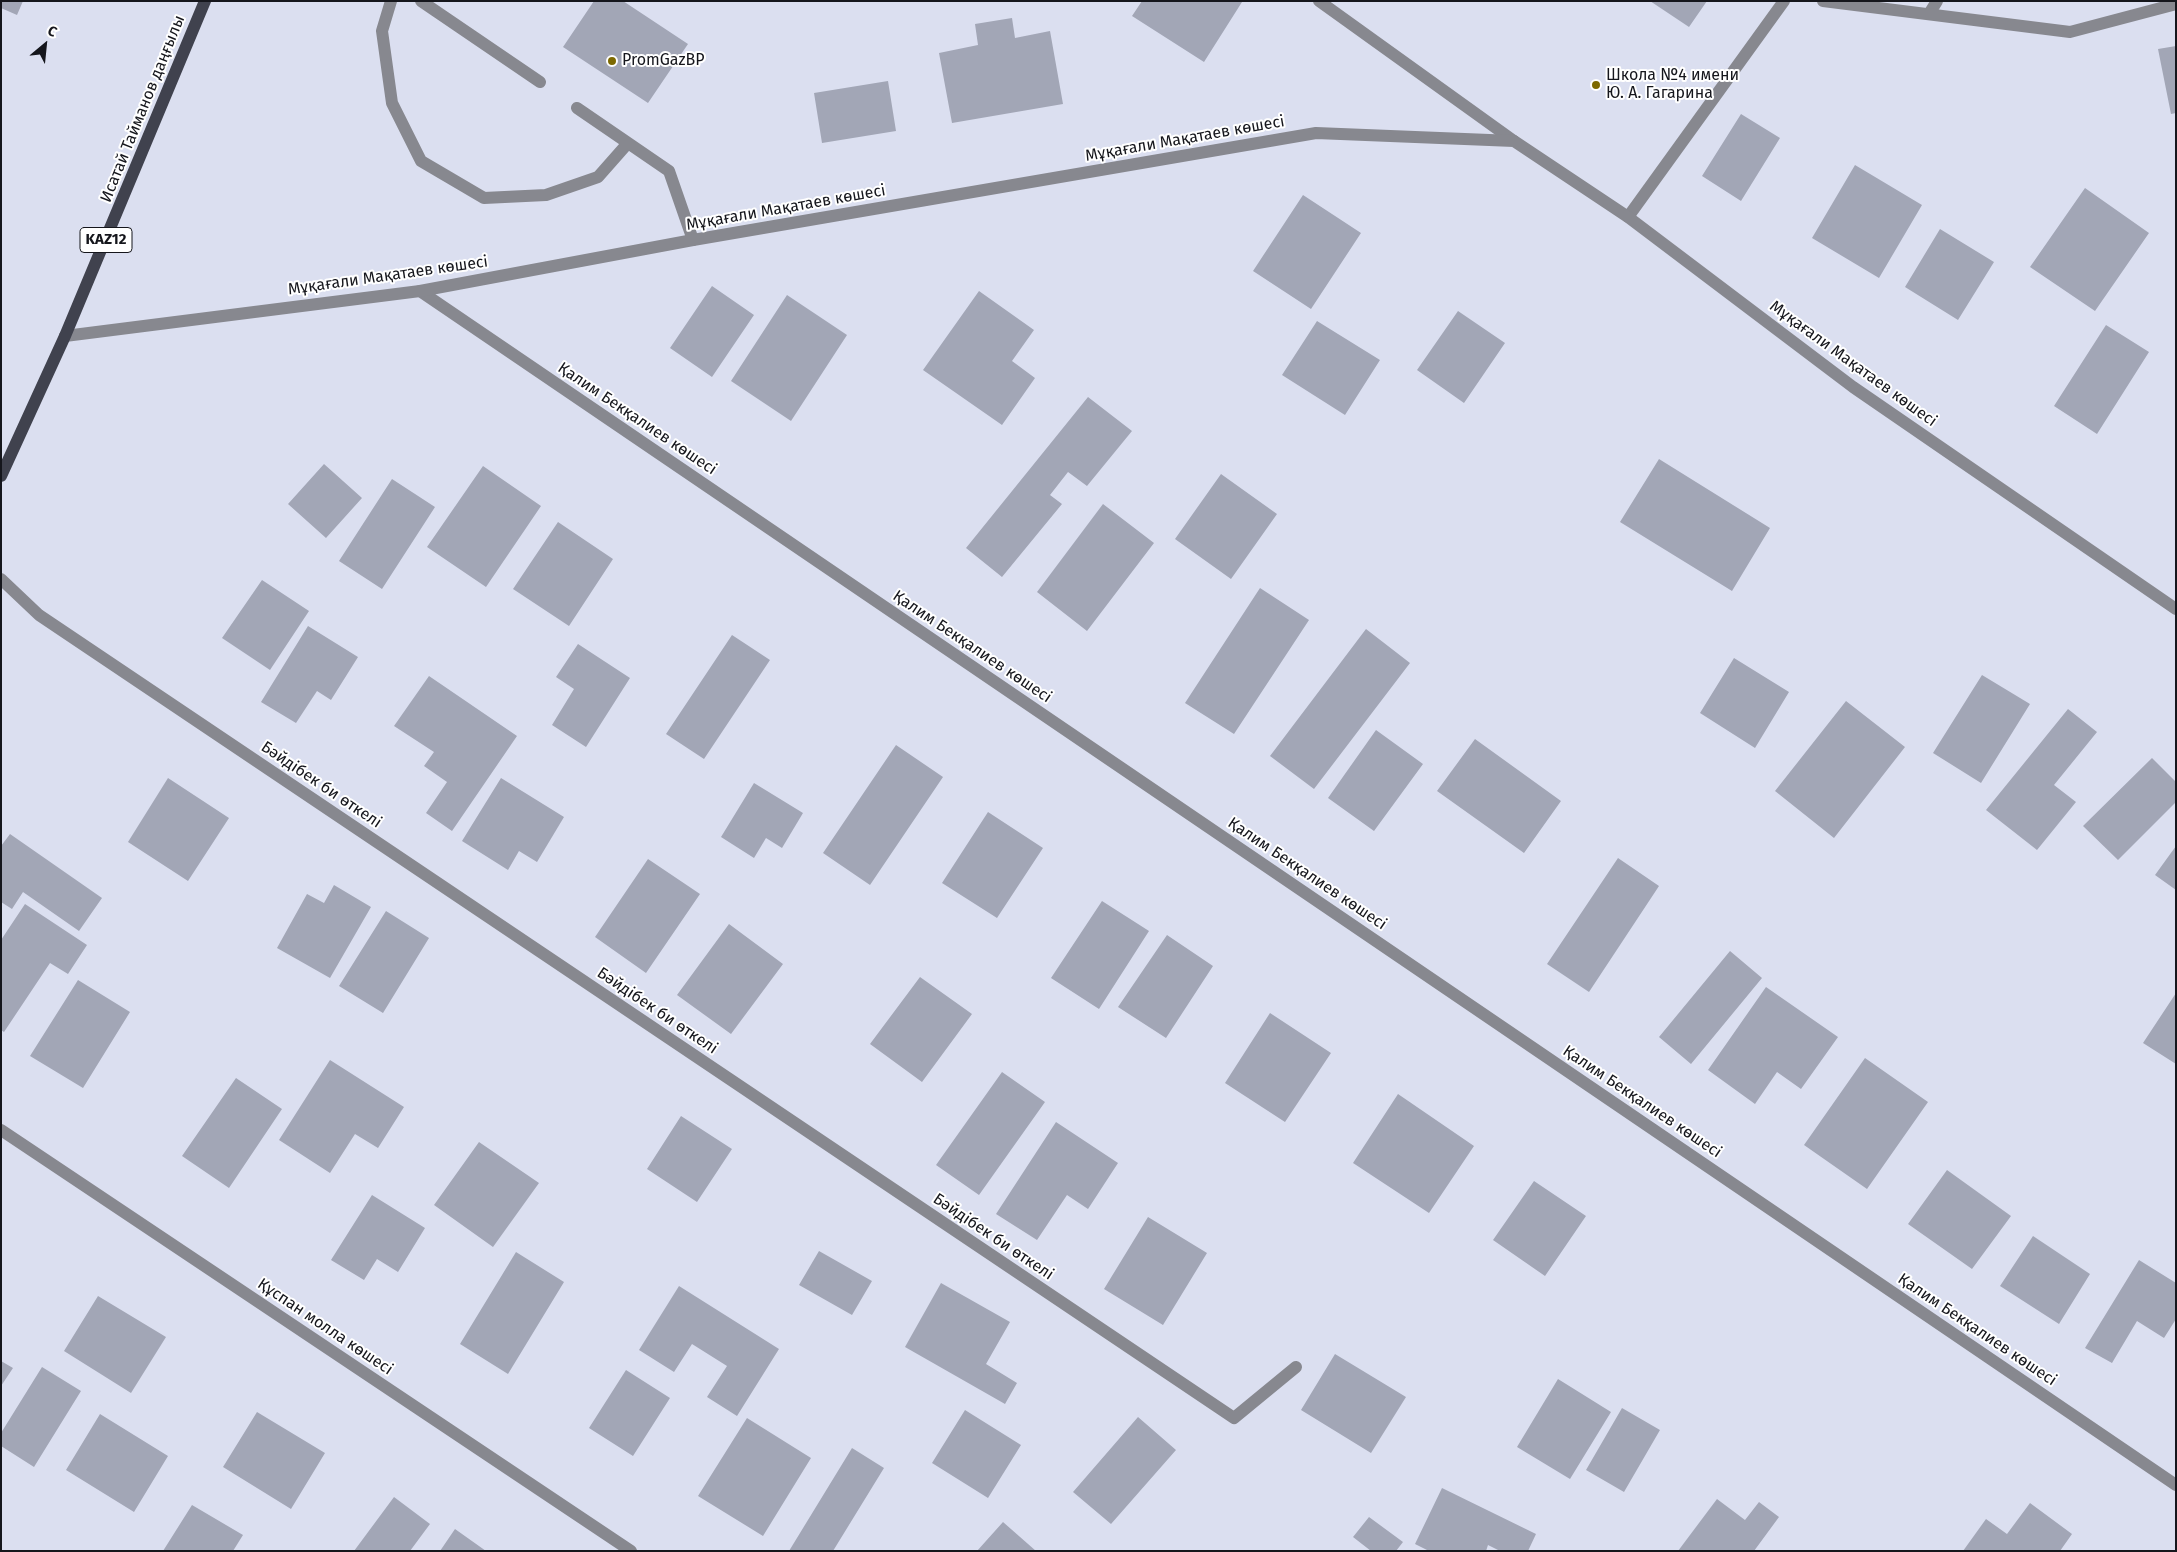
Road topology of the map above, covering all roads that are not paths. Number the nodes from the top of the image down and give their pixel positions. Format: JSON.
{"nodes":[{"id":1,"x":205,"y":1,"type":"edge"},
{"id":2,"x":391,"y":1,"type":"edge"},
{"id":3,"x":421,"y":1,"type":"edge"},
{"id":4,"x":1319,"y":1,"type":"edge"},
{"id":5,"x":1784,"y":1,"type":"edge"},
{"id":6,"x":1823,"y":1,"type":"edge"},
{"id":7,"x":1937,"y":1,"type":"edge"},
{"id":8,"x":2176,"y":4,"type":"edge"},
{"id":9,"x":1929,"y":14,"type":"junction"},
{"id":10,"x":540,"y":82,"type":"dead end"},
{"id":11,"x":577,"y":108,"type":"dead end"},
{"id":12,"x":1514,"y":141,"type":"junction"},
{"id":13,"x":628,"y":143,"type":"junction"},
{"id":14,"x":1628,"y":217,"type":"junction"},
{"id":15,"x":692,"y":240,"type":"junction"},
{"id":16,"x":420,"y":291,"type":"junction"},
{"id":17,"x":65,"y":336,"type":"junction"},
{"id":18,"x":1,"y":476,"type":"edge"},
{"id":19,"x":1,"y":579,"type":"edge"},
{"id":20,"x":2176,"y":610,"type":"edge"},
{"id":21,"x":1,"y":1130,"type":"edge"},
{"id":22,"x":1296,"y":1367,"type":"dead end"},
{"id":23,"x":2176,"y":1485,"type":"edge"},
{"id":24,"x":631,"y":1551,"type":"edge"}],
"edges":[{"from":1,"to":17,"type":"main road","name":"Исатай Тайманов даңғылы","number":"KAZ12"},
{"from":2,"to":13,"type":"street"},
{"from":3,"to":10,"type":"street"},
{"from":4,"to":12,"type":"street","name":"Мұқағали Мақатаев көшесі"},
{"from":5,"to":14,"type":"street"},
{"from":6,"to":9,"type":"street"},
{"from":7,"to":9,"type":"street"},
{"from":8,"to":9,"type":"street"},
{"from":11,"to":13,"type":"street"},
{"from":12,"to":14,"type":"street","name":"Мұқағали Мақатаев көшесі"},
{"from":12,"to":15,"type":"street","name":"Мұқағали Мақатаев көшесі"},
{"from":13,"to":15,"type":"street"},
{"from":14,"to":20,"type":"street","name":"Мұқағали Мақатаев көшесі"},
{"from":15,"to":16,"type":"street","name":"Мұқағали Мақатаев көшесі"},
{"from":16,"to":17,"type":"street","name":"Мұқағали Мақатаев көшесі"},
{"from":16,"to":23,"type":"street","name":"Қалим Бекқалиев көшесі"},
{"from":17,"to":18,"type":"main road","name":"Исатай Тайманов даңғылы","number":"KAZ12"},
{"from":19,"to":22,"type":"street","name":"Бәйдібек би өткелі"},
{"from":21,"to":24,"type":"street","name":"Құспан молла көшесі"}]}
